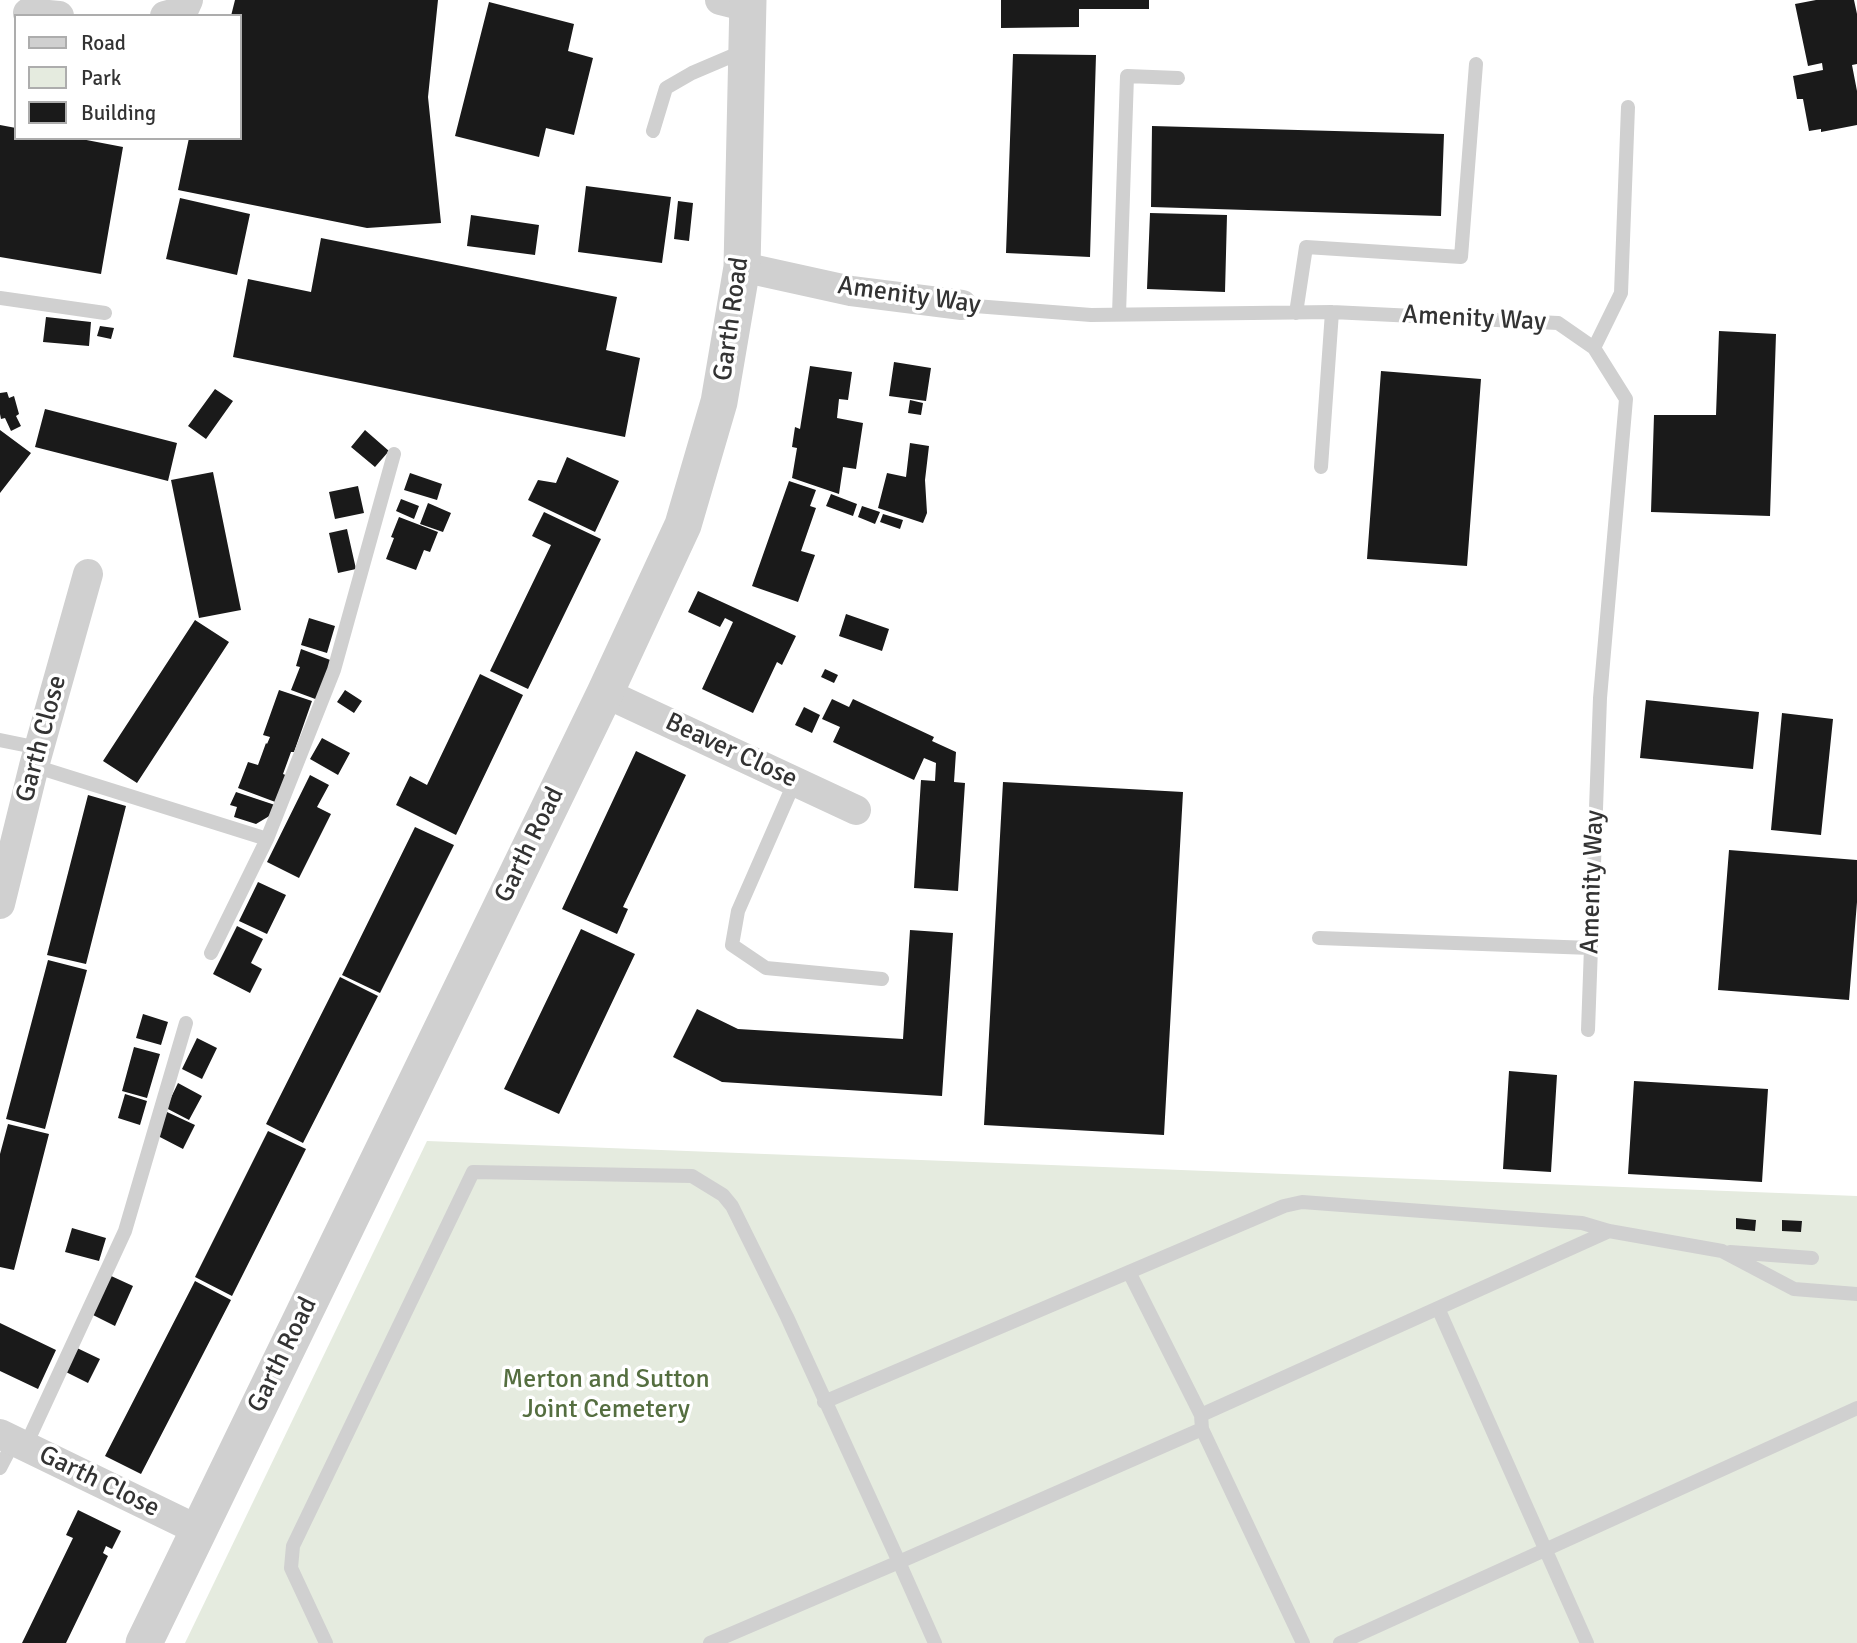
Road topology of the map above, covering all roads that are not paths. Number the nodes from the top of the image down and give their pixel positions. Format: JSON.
{"nodes":[{"id":1,"x":188,"y":0,"type":"edge"},
{"id":2,"x":739,"y":2,"type":"edge"},
{"id":3,"x":28,"y":13,"type":"dead end"},
{"id":4,"x":38,"y":14,"type":"edge"},
{"id":5,"x":172,"y":14,"type":"edge"},
{"id":6,"x":747,"y":49,"type":"junction"},
{"id":7,"x":1476,"y":64,"type":"dead end"},
{"id":8,"x":1178,"y":78,"type":"dead end"},
{"id":9,"x":1628,"y":107,"type":"dead end"},
{"id":10,"x":653,"y":131,"type":"dead end"},
{"id":11,"x":742,"y":267,"type":"junction"},
{"id":12,"x":0,"y":298,"type":"edge"},
{"id":13,"x":962,"y":305,"type":"joint"},
{"id":14,"x":1332,"y":312,"type":"junction"},
{"id":15,"x":105,"y":313,"type":"dead end"},
{"id":16,"x":1296,"y":313,"type":"junction"},
{"id":17,"x":1119,"y":314,"type":"junction"},
{"id":18,"x":1594,"y":348,"type":"junction"},
{"id":19,"x":394,"y":454,"type":"dead end"},
{"id":20,"x":1321,"y":467,"type":"dead end"},
{"id":21,"x":88,"y":573,"type":"dead end"},
{"id":22,"x":606,"y":693,"type":"junction"},
{"id":23,"x":0,"y":740,"type":"edge"},
{"id":24,"x":36,"y":757,"type":"junction"},
{"id":25,"x":795,"y":781,"type":"junction"},
{"id":26,"x":856,"y":810,"type":"dead end"},
{"id":27,"x":267,"y":839,"type":"junction"},
{"id":28,"x":0,"y":904,"type":"edge"},
{"id":29,"x":1319,"y":938,"type":"dead end"},
{"id":30,"x":1591,"y":948,"type":"junction"},
{"id":31,"x":211,"y":953,"type":"dead end"},
{"id":32,"x":882,"y":979,"type":"dead end"},
{"id":33,"x":186,"y":1023,"type":"dead end"},
{"id":34,"x":1588,"y":1030,"type":"dead end"},
{"id":35,"x":1609,"y":1231,"type":"junction"},
{"id":36,"x":1722,"y":1251,"type":"junction"},
{"id":37,"x":1812,"y":1258,"type":"dead end"},
{"id":38,"x":1129,"y":1272,"type":"junction"},
{"id":39,"x":1857,"y":1294,"type":"edge"},
{"id":40,"x":1438,"y":1308,"type":"junction"},
{"id":41,"x":824,"y":1402,"type":"junction"},
{"id":42,"x":1857,"y":1408,"type":"edge"},
{"id":43,"x":1202,"y":1422,"type":"junction"},
{"id":44,"x":13,"y":1441,"type":"edge"},
{"id":45,"x":0,"y":1468,"type":"edge"},
{"id":46,"x":198,"y":1530,"type":"junction"},
{"id":47,"x":1545,"y":1549,"type":"junction"},
{"id":48,"x":899,"y":1562,"type":"junction"},
{"id":49,"x":144,"y":1643,"type":"edge"},
{"id":50,"x":326,"y":1643,"type":"edge"},
{"id":51,"x":710,"y":1643,"type":"edge"},
{"id":52,"x":935,"y":1643,"type":"edge"},
{"id":53,"x":1303,"y":1643,"type":"edge"},
{"id":54,"x":1340,"y":1643,"type":"edge"},
{"id":55,"x":1587,"y":1643,"type":"edge"}],
"edges":[{"from":1,"to":5,"type":"street"},
{"from":2,"to":6,"type":"street","name":"Garth Road"},
{"from":3,"to":4,"type":"street"},
{"from":6,"to":10,"type":"lane"},
{"from":6,"to":11,"type":"street","name":"Garth Road"},
{"from":7,"to":16,"type":"lane"},
{"from":8,"to":17,"type":"lane"},
{"from":9,"to":18,"type":"lane"},
{"from":11,"to":13,"type":"street","name":"Amenity Way"},
{"from":11,"to":22,"type":"street","name":"Garth Road"},
{"from":12,"to":15,"type":"lane"},
{"from":13,"to":17,"type":"lane","name":"Amenity Way"},
{"from":14,"to":16,"type":"lane","name":"Amenity Way"},
{"from":14,"to":18,"type":"lane","name":"Amenity Way"},
{"from":14,"to":20,"type":"lane"},
{"from":16,"to":17,"type":"lane","name":"Amenity Way"},
{"from":18,"to":30,"type":"lane","name":"Amenity Way"},
{"from":19,"to":27,"type":"lane"},
{"from":21,"to":24,"type":"street","name":"Garth Close"},
{"from":22,"to":25,"type":"street","name":"Beaver Close"},
{"from":22,"to":46,"type":"street","name":"Garth Road"},
{"from":23,"to":24,"type":"lane"},
{"from":24,"to":27,"type":"lane"},
{"from":24,"to":28,"type":"street","name":"Garth Close"},
{"from":25,"to":26,"type":"street","name":"Beaver Close"},
{"from":25,"to":32,"type":"lane"},
{"from":27,"to":31,"type":"lane"},
{"from":29,"to":30,"type":"lane"},
{"from":30,"to":34,"type":"lane","name":"Amenity Way"},
{"from":33,"to":44,"type":"lane"},
{"from":35,"to":36,"type":"lane"},
{"from":35,"to":38,"type":"lane"},
{"from":35,"to":40,"type":"lane"},
{"from":36,"to":37,"type":"lane"},
{"from":36,"to":39,"type":"lane"},
{"from":38,"to":41,"type":"lane"},
{"from":38,"to":43,"type":"lane"},
{"from":40,"to":43,"type":"lane"},
{"from":40,"to":47,"type":"lane"},
{"from":41,"to":48,"type":"lane"},
{"from":41,"to":50,"type":"lane"},
{"from":42,"to":47,"type":"lane"},
{"from":43,"to":48,"type":"lane"},
{"from":43,"to":53,"type":"lane"},
{"from":44,"to":45,"type":"lane"},
{"from":44,"to":46,"type":"street","name":"Garth Close"},
{"from":46,"to":49,"type":"street","name":"Garth Road"},
{"from":47,"to":54,"type":"lane"},
{"from":47,"to":55,"type":"lane"},
{"from":48,"to":51,"type":"lane"},
{"from":48,"to":52,"type":"lane"}]}
